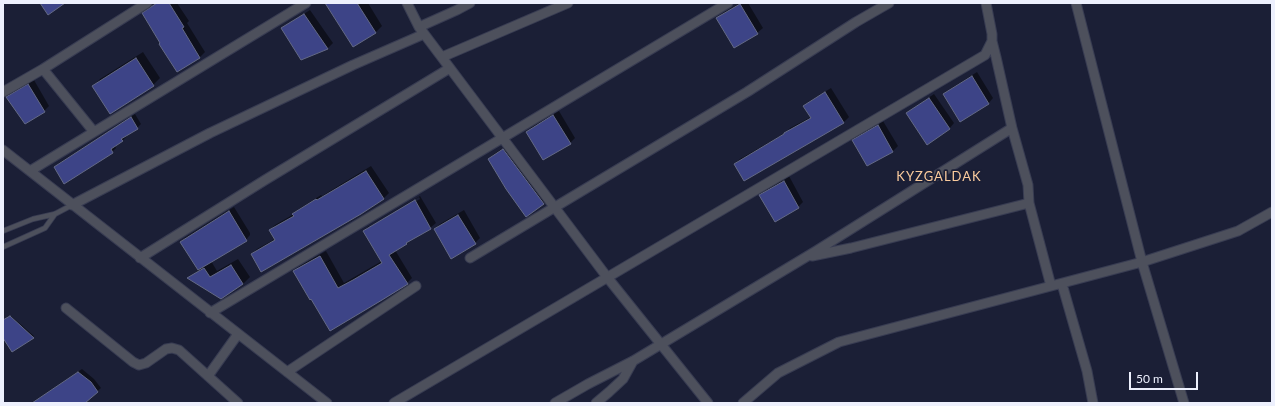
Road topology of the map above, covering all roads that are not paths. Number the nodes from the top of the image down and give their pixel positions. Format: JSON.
{"nodes":[{"id":1,"x":147,"y":3,"type":"edge"},
{"id":2,"x":306,"y":3,"type":"edge"},
{"id":3,"x":407,"y":3,"type":"edge"},
{"id":4,"x":470,"y":3,"type":"edge"},
{"id":5,"x":568,"y":3,"type":"edge"},
{"id":6,"x":728,"y":3,"type":"edge"},
{"id":7,"x":889,"y":3,"type":"edge"},
{"id":8,"x":986,"y":3,"type":"edge"},
{"id":9,"x":1076,"y":3,"type":"edge"},
{"id":10,"x":422,"y":30,"type":"junction"},
{"id":11,"x":992,"y":41,"type":"junction"},
{"id":12,"x":442,"y":57,"type":"junction"},
{"id":13,"x":450,"y":68,"type":"junction"},
{"id":14,"x":43,"y":69,"type":"junction"},
{"id":15,"x":3,"y":92,"type":"edge"},
{"id":16,"x":1012,"y":128,"type":"junction"},
{"id":17,"x":94,"y":132,"type":"junction"},
{"id":18,"x":502,"y":138,"type":"junction"},
{"id":19,"x":3,"y":150,"type":"edge"},
{"id":20,"x":30,"y":171,"type":"junction"},
{"id":21,"x":1029,"y":203,"type":"junction"},
{"id":22,"x":72,"y":205,"type":"junction"},
{"id":23,"x":555,"y":208,"type":"junction"},
{"id":24,"x":1272,"y":212,"type":"edge"},
{"id":25,"x":55,"y":214,"type":"junction"},
{"id":26,"x":3,"y":231,"type":"edge"},
{"id":27,"x":3,"y":248,"type":"edge"},
{"id":28,"x":805,"y":257,"type":"junction"},
{"id":29,"x":140,"y":258,"type":"junction"},
{"id":30,"x":470,"y":258,"type":"dead end"},
{"id":31,"x":1142,"y":262,"type":"junction"},
{"id":32,"x":607,"y":277,"type":"junction"},
{"id":33,"x":1062,"y":284,"type":"junction"},
{"id":34,"x":416,"y":286,"type":"dead end"},
{"id":35,"x":1051,"y":286,"type":"junction"},
{"id":36,"x":66,"y":308,"type":"dead end"},
{"id":37,"x":210,"y":313,"type":"junction"},
{"id":38,"x":238,"y":334,"type":"junction"},
{"id":39,"x":660,"y":343,"type":"junction"},
{"id":40,"x":633,"y":361,"type":"junction"},
{"id":41,"x":287,"y":372,"type":"junction"},
{"id":42,"x":208,"y":376,"type":"junction"},
{"id":43,"x":238,"y":403,"type":"edge"},
{"id":44,"x":327,"y":403,"type":"edge"},
{"id":45,"x":394,"y":403,"type":"edge"},
{"id":46,"x":555,"y":403,"type":"edge"},
{"id":47,"x":596,"y":403,"type":"edge"},
{"id":48,"x":708,"y":403,"type":"edge"},
{"id":49,"x":742,"y":403,"type":"edge"},
{"id":50,"x":1093,"y":403,"type":"edge"},
{"id":51,"x":1184,"y":403,"type":"edge"}],
"edges":[{"from":1,"to":14,"type":"street"},
{"from":2,"to":17,"type":"street"},
{"from":3,"to":10,"type":"street"},
{"from":4,"to":10,"type":"street"},
{"from":5,"to":12,"type":"street"},
{"from":6,"to":18,"type":"street"},
{"from":7,"to":23,"type":"street"},
{"from":8,"to":11,"type":"street"},
{"from":9,"to":31,"type":"street"},
{"from":10,"to":12,"type":"street"},
{"from":10,"to":22,"type":"street"},
{"from":11,"to":16,"type":"street"},
{"from":11,"to":32,"type":"street"},
{"from":12,"to":13,"type":"street"},
{"from":13,"to":18,"type":"street"},
{"from":13,"to":29,"type":"street"},
{"from":14,"to":15,"type":"street"},
{"from":14,"to":17,"type":"street"},
{"from":16,"to":21,"type":"street"},
{"from":16,"to":28,"type":"street"},
{"from":17,"to":20,"type":"street"},
{"from":18,"to":23,"type":"street"},
{"from":18,"to":37,"type":"street"},
{"from":19,"to":20,"type":"street"},
{"from":20,"to":22,"type":"street"},
{"from":21,"to":28,"type":"street"},
{"from":21,"to":35,"type":"street"},
{"from":22,"to":25,"type":"lane"},
{"from":22,"to":29,"type":"street"},
{"from":23,"to":30,"type":"street"},
{"from":23,"to":32,"type":"street"},
{"from":24,"to":31,"type":"street"},
{"from":25,"to":26,"type":"lane"},
{"from":25,"to":27,"type":"lane"},
{"from":28,"to":39,"type":"street"},
{"from":29,"to":37,"type":"street"},
{"from":31,"to":33,"type":"street"},
{"from":31,"to":51,"type":"street"},
{"from":32,"to":39,"type":"street"},
{"from":32,"to":45,"type":"street"},
{"from":33,"to":35,"type":"street"},
{"from":33,"to":50,"type":"street"},
{"from":34,"to":41,"type":"street"},
{"from":35,"to":49,"type":"street"},
{"from":36,"to":42,"type":"street"},
{"from":37,"to":38,"type":"street"},
{"from":38,"to":41,"type":"street"},
{"from":38,"to":42,"type":"street"},
{"from":39,"to":40,"type":"street"},
{"from":39,"to":48,"type":"street"},
{"from":40,"to":46,"type":"street"},
{"from":40,"to":47,"type":"street"},
{"from":41,"to":44,"type":"street"},
{"from":42,"to":43,"type":"street"}]}
